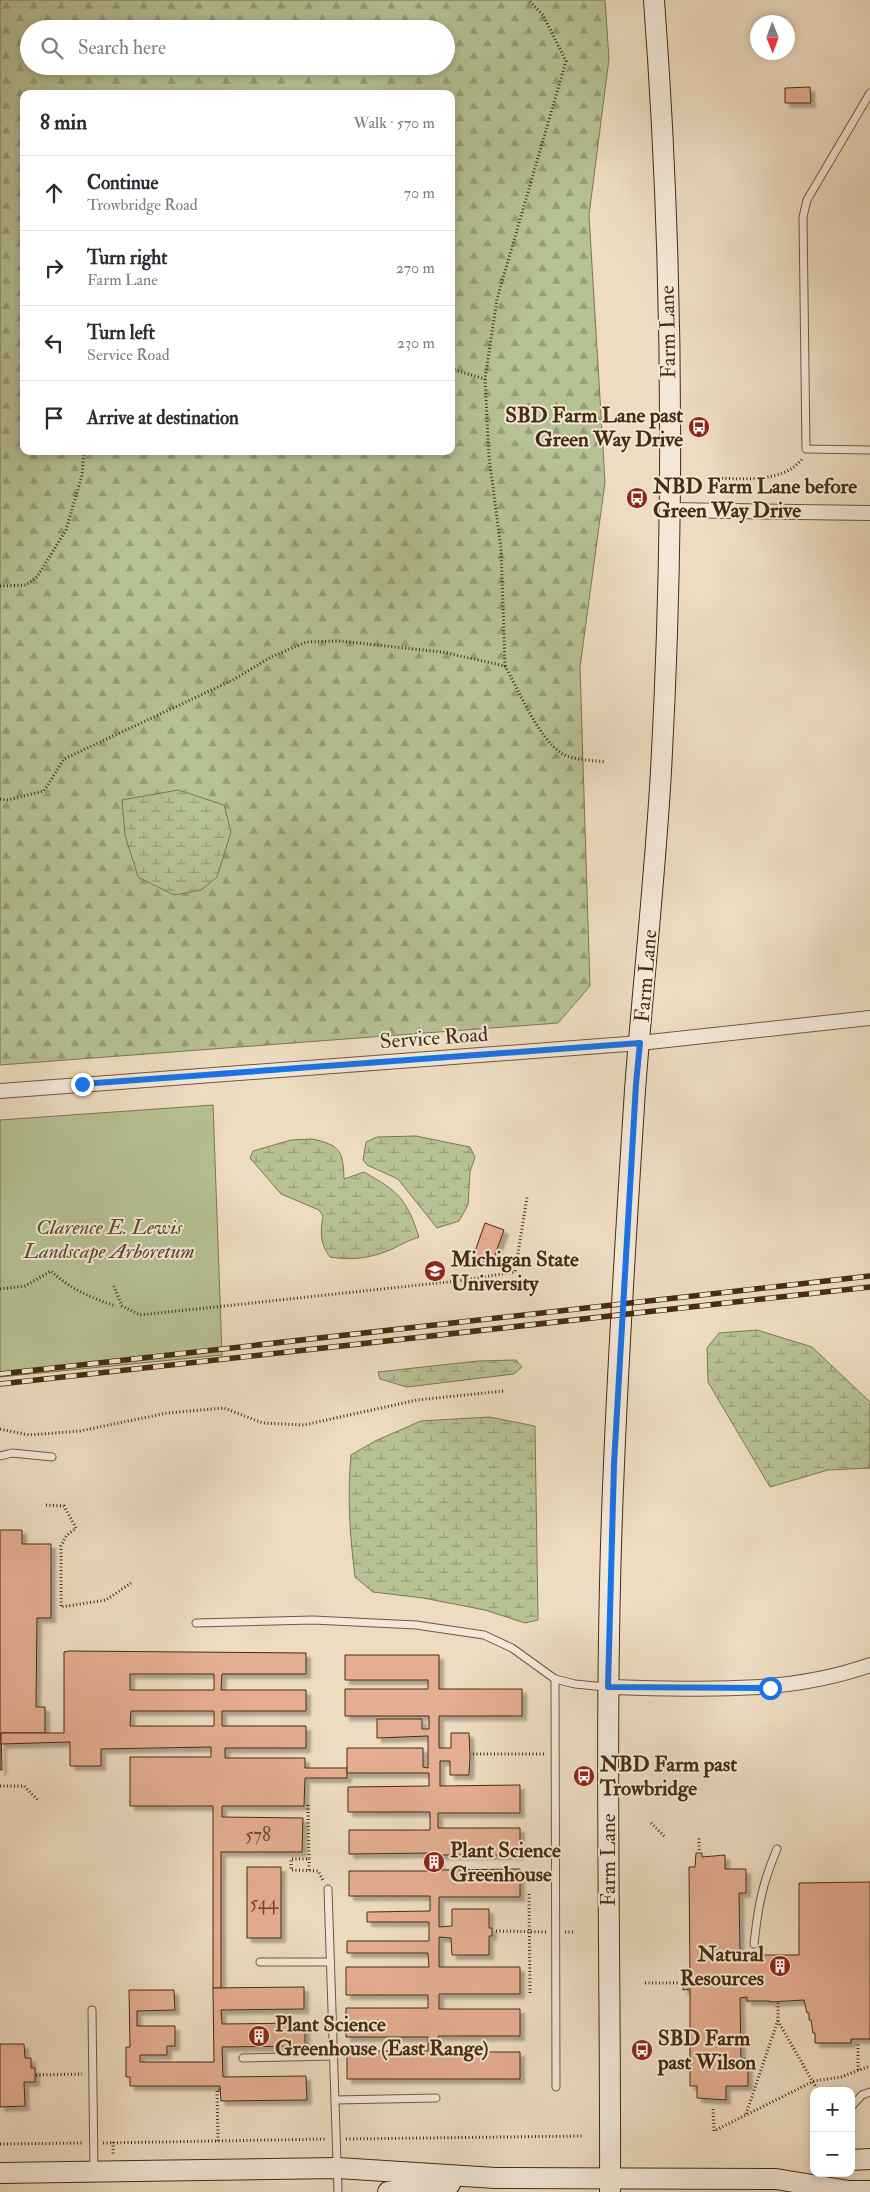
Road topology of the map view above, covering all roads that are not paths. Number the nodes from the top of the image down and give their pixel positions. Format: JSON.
{"nodes":[{"id":1,"x":654,"y":0,"type":"edge"},
{"id":2,"x":870,"y":93,"type":"edge"},
{"id":3,"x":870,"y":450,"type":"edge"},
{"id":4,"x":669,"y":510,"type":"junction"},
{"id":5,"x":870,"y":513,"type":"edge"},
{"id":6,"x":870,"y":1018,"type":"edge"},
{"id":7,"x":640,"y":1043,"type":"junction"},
{"id":8,"x":0,"y":1090,"type":"edge"},
{"id":9,"x":0,"y":1456,"type":"edge"},
{"id":10,"x":52,"y":1457,"type":"dead end"},
{"id":11,"x":196,"y":1623,"type":"dead end"},
{"id":12,"x":870,"y":1665,"type":"edge"},
{"id":13,"x":555,"y":1679,"type":"junction"},
{"id":14,"x":608,"y":1687,"type":"junction"},
{"id":15,"x":777,"y":1849,"type":"dead end"},
{"id":16,"x":328,"y":1889,"type":"road end"},
{"id":17,"x":754,"y":1944,"type":"dead end"},
{"id":18,"x":260,"y":1962,"type":"dead end"},
{"id":19,"x":330,"y":1962,"type":"junction"},
{"id":20,"x":92,"y":2010,"type":"dead end"},
{"id":21,"x":332,"y":2056,"type":"junction"},
{"id":22,"x":243,"y":2058,"type":"dead end"},
{"id":23,"x":556,"y":2088,"type":"dead end"},
{"id":24,"x":870,"y":2092,"type":"edge"},
{"id":25,"x":436,"y":2098,"type":"dead end"},
{"id":26,"x":335,"y":2100,"type":"junction"},
{"id":27,"x":855,"y":2103,"type":"edge"},
{"id":28,"x":855,"y":2160,"type":"edge"},
{"id":29,"x":870,"y":2160,"type":"edge"},
{"id":30,"x":338,"y":2168,"type":"junction"},
{"id":31,"x":810,"y":2170,"type":"edge"},
{"id":32,"x":94,"y":2171,"type":"junction"},
{"id":33,"x":0,"y":2173,"type":"edge"},
{"id":34,"x":495,"y":2178,"type":"junction"},
{"id":35,"x":776,"y":2178,"type":"junction"},
{"id":36,"x":610,"y":2185,"type":"edge"},
{"id":37,"x":870,"y":2191,"type":"edge"},
{"id":38,"x":338,"y":2192,"type":"edge"},
{"id":39,"x":388,"y":2192,"type":"edge"}],
"edges":[{"from":1,"to":4,"type":"street","name":"Farm Lane"},
{"from":2,"to":3,"type":"lane"},
{"from":4,"to":5,"type":"street"},
{"from":4,"to":7,"type":"street","name":"Farm Lane"},
{"from":6,"to":7,"type":"street","name":"Service Road"},
{"from":7,"to":8,"type":"street","name":"Service Road"},
{"from":7,"to":14,"type":"street","name":"Farm Lane"},
{"from":9,"to":10,"type":"lane"},
{"from":11,"to":13,"type":"lane"},
{"from":12,"to":14,"type":"street"},
{"from":13,"to":14,"type":"lane"},
{"from":13,"to":23,"type":"lane"},
{"from":14,"to":36,"type":"street","name":"Farm Lane"},
{"from":15,"to":17,"type":"lane"},
{"from":16,"to":19,"type":"lane"},
{"from":18,"to":19,"type":"lane"},
{"from":19,"to":21,"type":"lane"},
{"from":20,"to":32,"type":"lane"},
{"from":21,"to":22,"type":"lane"},
{"from":21,"to":26,"type":"lane"},
{"from":24,"to":27,"type":"lane"},
{"from":25,"to":26,"type":"lane"},
{"from":26,"to":30,"type":"lane"},
{"from":28,"to":29,"type":"street"},
{"from":30,"to":32,"type":"street"},
{"from":30,"to":34,"type":"street"},
{"from":30,"to":38,"type":"lane"},
{"from":31,"to":35,"type":"street"},
{"from":32,"to":33,"type":"street"},
{"from":34,"to":36,"type":"street"},
{"from":34,"to":39,"type":"street"},
{"from":35,"to":36,"type":"street"},
{"from":35,"to":37,"type":"street"}]}
